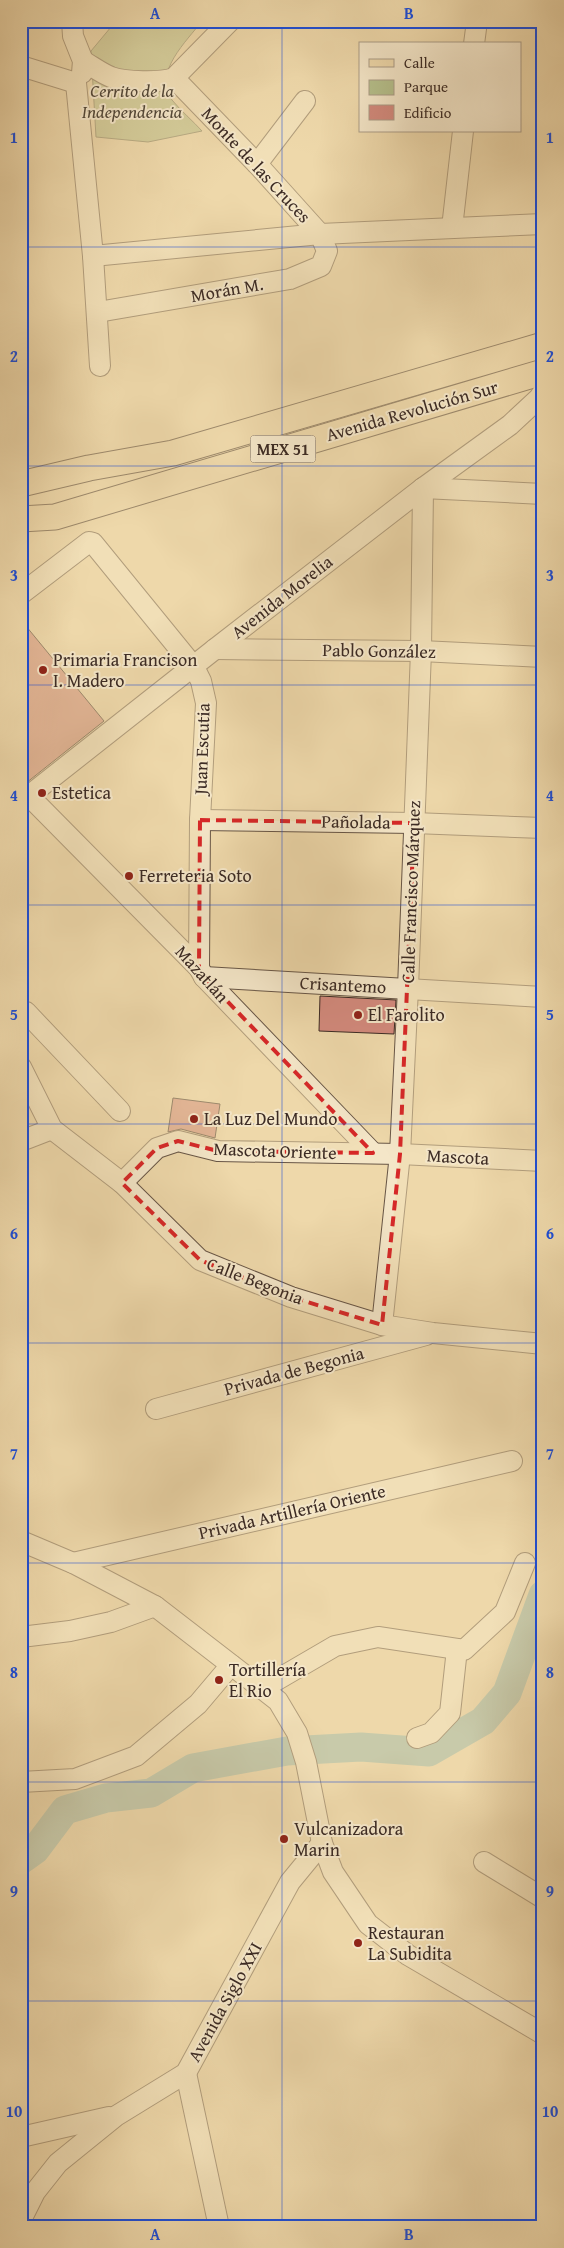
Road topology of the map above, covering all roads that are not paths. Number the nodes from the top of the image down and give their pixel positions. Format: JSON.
{"nodes":[{"id":1,"x":72,"y":21,"type":"edge"},
{"id":2,"x":230,"y":21,"type":"edge"},
{"id":3,"x":477,"y":21,"type":"edge"},
{"id":4,"x":474,"y":42,"type":"edge"},
{"id":5,"x":83,"y":61,"type":"junction"},
{"id":6,"x":21,"y":66,"type":"edge"},
{"id":7,"x":174,"y":78,"type":"junction"},
{"id":8,"x":76,"y":83,"type":"junction"},
{"id":9,"x":305,"y":101,"type":"dead end"},
{"id":10,"x":464,"y":132,"type":"edge"},
{"id":11,"x":256,"y":164,"type":"junction"},
{"id":12,"x":543,"y":224,"type":"edge"},
{"id":13,"x":452,"y":228,"type":"junction"},
{"id":14,"x":320,"y":234,"type":"junction"},
{"id":15,"x":93,"y":256,"type":"junction"},
{"id":16,"x":98,"y":312,"type":"junction"},
{"id":17,"x":543,"y":345,"type":"edge"},
{"id":18,"x":100,"y":366,"type":"dead end"},
{"id":19,"x":543,"y":372,"type":"edge"},
{"id":20,"x":543,"y":392,"type":"edge"},
{"id":21,"x":173,"y":453,"type":"junction"},
{"id":22,"x":21,"y":484,"type":"edge"},
{"id":23,"x":423,"y":488,"type":"junction"},
{"id":24,"x":543,"y":494,"type":"edge"},
{"id":25,"x":21,"y":499,"type":"edge"},
{"id":26,"x":55,"y":516,"type":"junction"},
{"id":27,"x":21,"y":519,"type":"edge"},
{"id":28,"x":21,"y":534,"type":"edge"},
{"id":29,"x":21,"y":594,"type":"edge"},
{"id":30,"x":215,"y":649,"type":"junction"},
{"id":31,"x":421,"y":651,"type":"junction"},
{"id":32,"x":543,"y":657,"type":"edge"},
{"id":33,"x":194,"y":667,"type":"junction"},
{"id":34,"x":25,"y":799,"type":"edge"},
{"id":35,"x":200,"y":820,"type":"junction"},
{"id":36,"x":414,"y":823,"type":"junction"},
{"id":37,"x":543,"y":828,"type":"edge"},
{"id":38,"x":201,"y":972,"type":"junction"},
{"id":39,"x":408,"y":988,"type":"junction"},
{"id":40,"x":543,"y":997,"type":"edge"},
{"id":41,"x":21,"y":1015,"type":"edge"},
{"id":42,"x":21,"y":1067,"type":"edge"},
{"id":43,"x":120,"y":1111,"type":"dead end"},
{"id":44,"x":52,"y":1129,"type":"junction"},
{"id":45,"x":21,"y":1141,"type":"edge"},
{"id":46,"x":373,"y":1153,"type":"junction"},
{"id":47,"x":400,"y":1154,"type":"junction"},
{"id":48,"x":543,"y":1161,"type":"edge"},
{"id":49,"x":122,"y":1183,"type":"junction"},
{"id":50,"x":382,"y":1325,"type":"junction"},
{"id":51,"x":433,"y":1333,"type":"junction"},
{"id":52,"x":543,"y":1344,"type":"edge"},
{"id":53,"x":156,"y":1409,"type":"dead end"},
{"id":54,"x":512,"y":1461,"type":"dead end"},
{"id":55,"x":21,"y":1541,"type":"edge"},
{"id":56,"x":73,"y":1563,"type":"junction"},
{"id":57,"x":525,"y":1563,"type":"dead end"},
{"id":58,"x":155,"y":1606,"type":"junction"},
{"id":59,"x":21,"y":1637,"type":"edge"},
{"id":60,"x":457,"y":1649,"type":"junction"},
{"id":61,"x":231,"y":1665,"type":"junction"},
{"id":62,"x":263,"y":1688,"type":"junction"},
{"id":63,"x":417,"y":1738,"type":"dead end"},
{"id":64,"x":21,"y":1782,"type":"edge"},
{"id":65,"x":322,"y":1843,"type":"junction"},
{"id":66,"x":484,"y":1862,"type":"dead end"},
{"id":67,"x":543,"y":1898,"type":"edge"},
{"id":68,"x":543,"y":2034,"type":"edge"},
{"id":69,"x":186,"y":2072,"type":"junction"},
{"id":70,"x":116,"y":2116,"type":"junction"},
{"id":71,"x":21,"y":2137,"type":"edge"},
{"id":72,"x":21,"y":2220,"type":"edge"},
{"id":73,"x":219,"y":2227,"type":"edge"}],
"edges":[{"from":1,"to":5,"type":"street"},
{"from":2,"to":7,"type":"street"},
{"from":3,"to":4,"type":"street"},
{"from":5,"to":7,"type":"street"},
{"from":5,"to":8,"type":"street"},
{"from":6,"to":8,"type":"street"},
{"from":7,"to":11,"type":"street","name":"Monte de las Cruces"},
{"from":8,"to":15,"type":"street"},
{"from":9,"to":11,"type":"street"},
{"from":10,"to":13,"type":"street"},
{"from":11,"to":14,"type":"street","name":"Monte de las Cruces"},
{"from":12,"to":13,"type":"street","name":"Monte de las Cruces"},
{"from":13,"to":14,"type":"street","name":"Monte de las Cruces"},
{"from":14,"to":15,"type":"street","name":"Monte de las Cruces"},
{"from":14,"to":16,"type":"street","name":"Morán M."},
{"from":15,"to":16,"type":"street"},
{"from":16,"to":18,"type":"street"},
{"from":17,"to":21,"type":"main road","name":"Avenida Revolución Sur","number":"MEX 51"},
{"from":19,"to":26,"type":"main road","name":"Avenida Revolución Sur","number":"MEX 51"},
{"from":20,"to":23,"type":"street","name":"Avenida Morelia"},
{"from":21,"to":22,"type":"main road","name":"Avenida Revolución Sur","number":"MEX 51"},
{"from":21,"to":25,"type":"main road","number":"MEX 51"},
{"from":23,"to":24,"type":"street"},
{"from":23,"to":30,"type":"street","name":"Avenida Morelia"},
{"from":23,"to":31,"type":"street","name":"Calle Francisco Márquez"},
{"from":26,"to":27,"type":"main road","name":"Avenida Revolución Sur","number":"MEX 51"},
{"from":26,"to":28,"type":"main road"},
{"from":29,"to":33,"type":"street","name":"Juan Escutia"},
{"from":30,"to":31,"type":"street","name":"Pablo González"},
{"from":30,"to":33,"type":"street","name":"Avenida Morelia"},
{"from":31,"to":32,"type":"street","name":"Pablo González"},
{"from":31,"to":36,"type":"street","name":"Calle Francisco Márquez"},
{"from":33,"to":34,"type":"street","name":"Avenida Morelia"},
{"from":33,"to":35,"type":"street","name":"Juan Escutia"},
{"from":34,"to":38,"type":"street","name":"Mazatlán"},
{"from":35,"to":36,"type":"street","name":"Pañolada"},
{"from":35,"to":38,"type":"street","name":"Juan Escutia"},
{"from":36,"to":37,"type":"street","name":"Pañolada"},
{"from":36,"to":39,"type":"street","name":"Calle Francisco Márquez"},
{"from":38,"to":39,"type":"street","name":"Crisantemo"},
{"from":38,"to":46,"type":"street","name":"Mazatlán"},
{"from":39,"to":40,"type":"street","name":"Crisantemo"},
{"from":39,"to":47,"type":"street","name":"Calle Francisco Márquez"},
{"from":41,"to":43,"type":"street"},
{"from":42,"to":44,"type":"street","name":"Calle Begonia"},
{"from":44,"to":45,"type":"street"},
{"from":44,"to":49,"type":"street","name":"Calle Begonia"},
{"from":46,"to":47,"type":"street","name":"Mascota"},
{"from":46,"to":49,"type":"street","name":"Mascota Oriente"},
{"from":47,"to":48,"type":"street","name":"Mascota"},
{"from":47,"to":50,"type":"street","name":"Calle Francisco Márquez"},
{"from":49,"to":50,"type":"street","name":"Calle Begonia"},
{"from":50,"to":51,"type":"street","name":"Calle Begonia"},
{"from":51,"to":52,"type":"street","name":"Calle Begonia"},
{"from":51,"to":53,"type":"street","name":"Privada de Begonia"},
{"from":54,"to":56,"type":"street","name":"Privada Artillería Oriente"},
{"from":55,"to":56,"type":"street"},
{"from":56,"to":58,"type":"street"},
{"from":57,"to":60,"type":"street"},
{"from":58,"to":59,"type":"street"},
{"from":58,"to":61,"type":"street"},
{"from":60,"to":62,"type":"street"},
{"from":60,"to":63,"type":"street"},
{"from":61,"to":62,"type":"street"},
{"from":61,"to":64,"type":"street"},
{"from":62,"to":65,"type":"street"},
{"from":65,"to":68,"type":"street"},
{"from":65,"to":69,"type":"street","name":"Avenida Siglo XXI"},
{"from":66,"to":67,"type":"street"},
{"from":69,"to":70,"type":"street","name":"Avenida Siglo XXI"},
{"from":69,"to":73,"type":"street"},
{"from":70,"to":71,"type":"street"},
{"from":70,"to":72,"type":"street","name":"Avenida Siglo XXI"}]}
